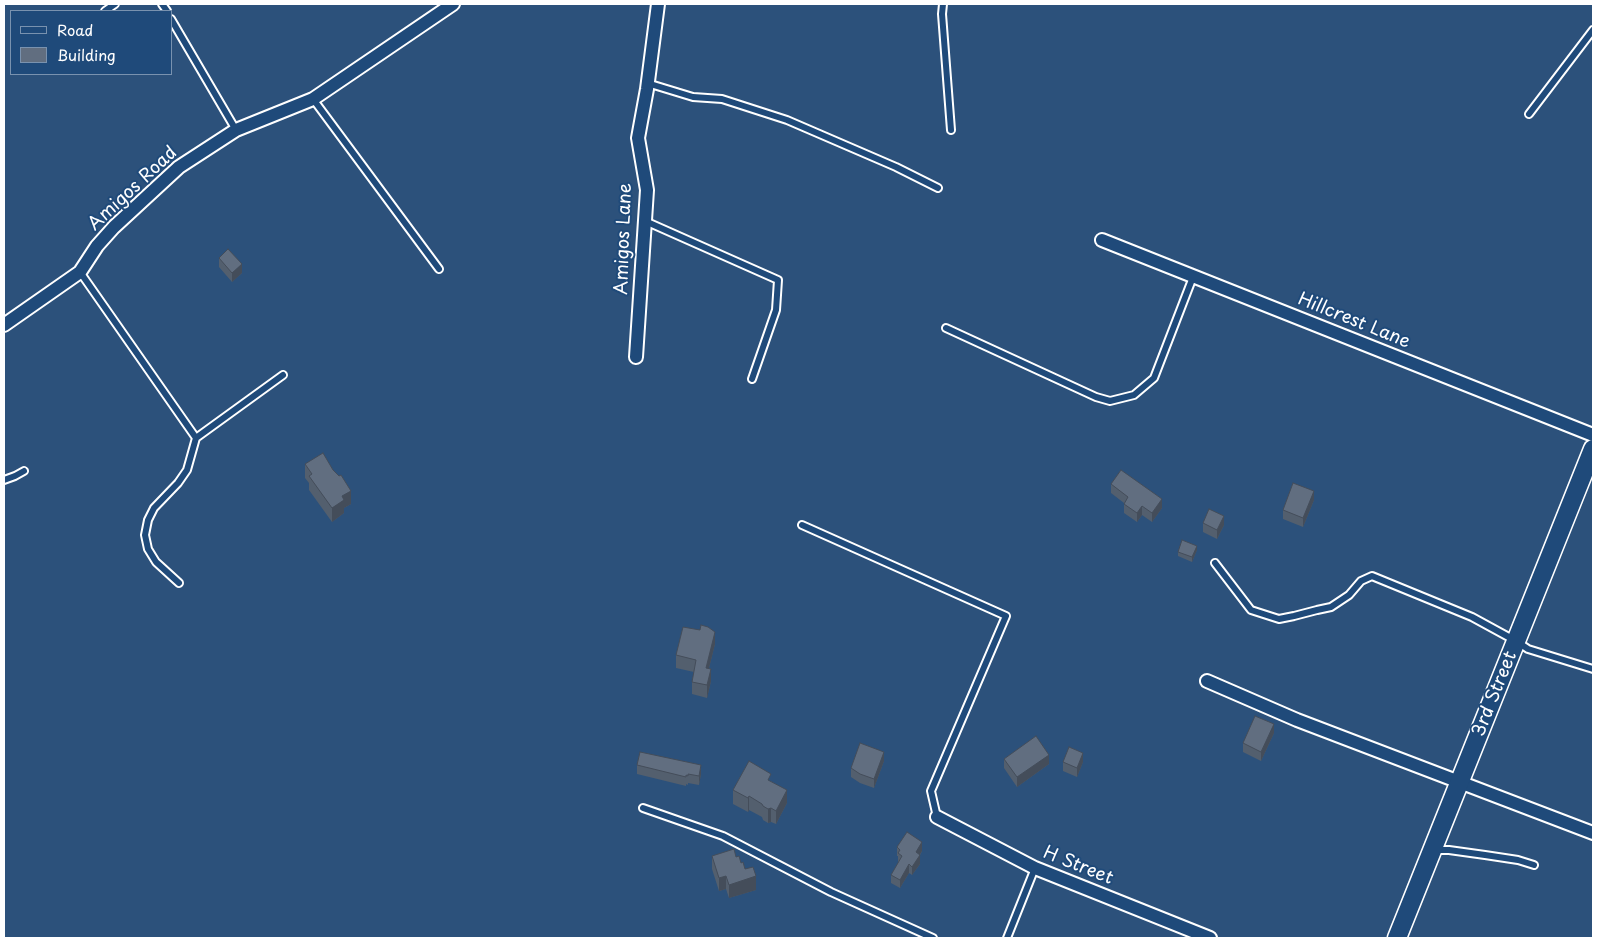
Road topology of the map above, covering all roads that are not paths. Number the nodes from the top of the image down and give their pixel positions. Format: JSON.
{"nodes":[{"id":1,"x":453,"y":4,"type":"edge"},
{"id":2,"x":658,"y":4,"type":"edge"},
{"id":3,"x":943,"y":4,"type":"edge"},
{"id":4,"x":172,"y":21,"type":"edge"},
{"id":5,"x":1593,"y":30,"type":"edge"},
{"id":6,"x":647,"y":83,"type":"junction"},
{"id":7,"x":313,"y":99,"type":"junction"},
{"id":8,"x":1529,"y":114,"type":"dead end"},
{"id":9,"x":236,"y":130,"type":"junction"},
{"id":10,"x":951,"y":130,"type":"dead end"},
{"id":11,"x":938,"y":188,"type":"dead end"},
{"id":12,"x":645,"y":221,"type":"junction"},
{"id":13,"x":1102,"y":240,"type":"dead end"},
{"id":14,"x":439,"y":269,"type":"dead end"},
{"id":15,"x":80,"y":272,"type":"junction"},
{"id":16,"x":1193,"y":277,"type":"junction"},
{"id":17,"x":4,"y":325,"type":"edge"},
{"id":18,"x":946,"y":328,"type":"dead end"},
{"id":19,"x":636,"y":358,"type":"dead end"},
{"id":20,"x":283,"y":375,"type":"dead end"},
{"id":21,"x":752,"y":379,"type":"dead end"},
{"id":22,"x":1593,"y":435,"type":"edge"},
{"id":23,"x":196,"y":438,"type":"junction"},
{"id":24,"x":1593,"y":449,"type":"edge"},
{"id":25,"x":24,"y":471,"type":"dead end"},
{"id":26,"x":4,"y":480,"type":"edge"},
{"id":27,"x":802,"y":525,"type":"dead end"},
{"id":28,"x":1215,"y":563,"type":"dead end"},
{"id":29,"x":179,"y":583,"type":"dead end"},
{"id":30,"x":1516,"y":641,"type":"junction"},
{"id":31,"x":1593,"y":669,"type":"edge"},
{"id":32,"x":1206,"y":682,"type":"dead end"},
{"id":33,"x":1459,"y":782,"type":"junction"},
{"id":34,"x":643,"y":808,"type":"dead end"},
{"id":35,"x":937,"y":817,"type":"joint"},
{"id":36,"x":1593,"y":833,"type":"edge"},
{"id":37,"x":1432,"y":850,"type":"junction"},
{"id":38,"x":1534,"y":865,"type":"dead end"},
{"id":39,"x":1034,"y":868,"type":"junction"},
{"id":40,"x":933,"y":938,"type":"edge"},
{"id":41,"x":1007,"y":938,"type":"edge"},
{"id":42,"x":1210,"y":938,"type":"edge"},
{"id":43,"x":1396,"y":938,"type":"edge"}],
"edges":[{"from":1,"to":7,"type":"street","name":"Amigos Road"},
{"from":2,"to":6,"type":"street","name":"Amigos Lane"},
{"from":3,"to":10,"type":"lane"},
{"from":4,"to":9,"type":"lane"},
{"from":5,"to":8,"type":"lane"},
{"from":6,"to":11,"type":"lane"},
{"from":6,"to":12,"type":"street","name":"Amigos Lane"},
{"from":7,"to":9,"type":"street","name":"Amigos Road"},
{"from":7,"to":14,"type":"lane"},
{"from":9,"to":15,"type":"street","name":"Amigos Road"},
{"from":12,"to":19,"type":"street","name":"Amigos Lane"},
{"from":12,"to":21,"type":"lane"},
{"from":13,"to":16,"type":"street","name":"Hillcrest Lane"},
{"from":15,"to":17,"type":"street","name":"Amigos Road"},
{"from":15,"to":23,"type":"lane"},
{"from":16,"to":18,"type":"lane"},
{"from":16,"to":22,"type":"street","name":"Hillcrest Lane"},
{"from":20,"to":23,"type":"lane"},
{"from":23,"to":29,"type":"lane"},
{"from":24,"to":30,"type":"main road","name":"3rd Street"},
{"from":25,"to":26,"type":"lane"},
{"from":27,"to":35,"type":"lane"},
{"from":28,"to":30,"type":"lane"},
{"from":30,"to":31,"type":"lane"},
{"from":30,"to":33,"type":"main road","name":"3rd Street"},
{"from":32,"to":33,"type":"street"},
{"from":33,"to":36,"type":"street"},
{"from":33,"to":37,"type":"main road","name":"3rd Street"},
{"from":34,"to":40,"type":"lane"},
{"from":35,"to":39,"type":"street","name":"H Street"},
{"from":37,"to":38,"type":"lane"},
{"from":37,"to":43,"type":"main road","name":"3rd Street"},
{"from":39,"to":41,"type":"lane"},
{"from":39,"to":42,"type":"street","name":"H Street"}]}
